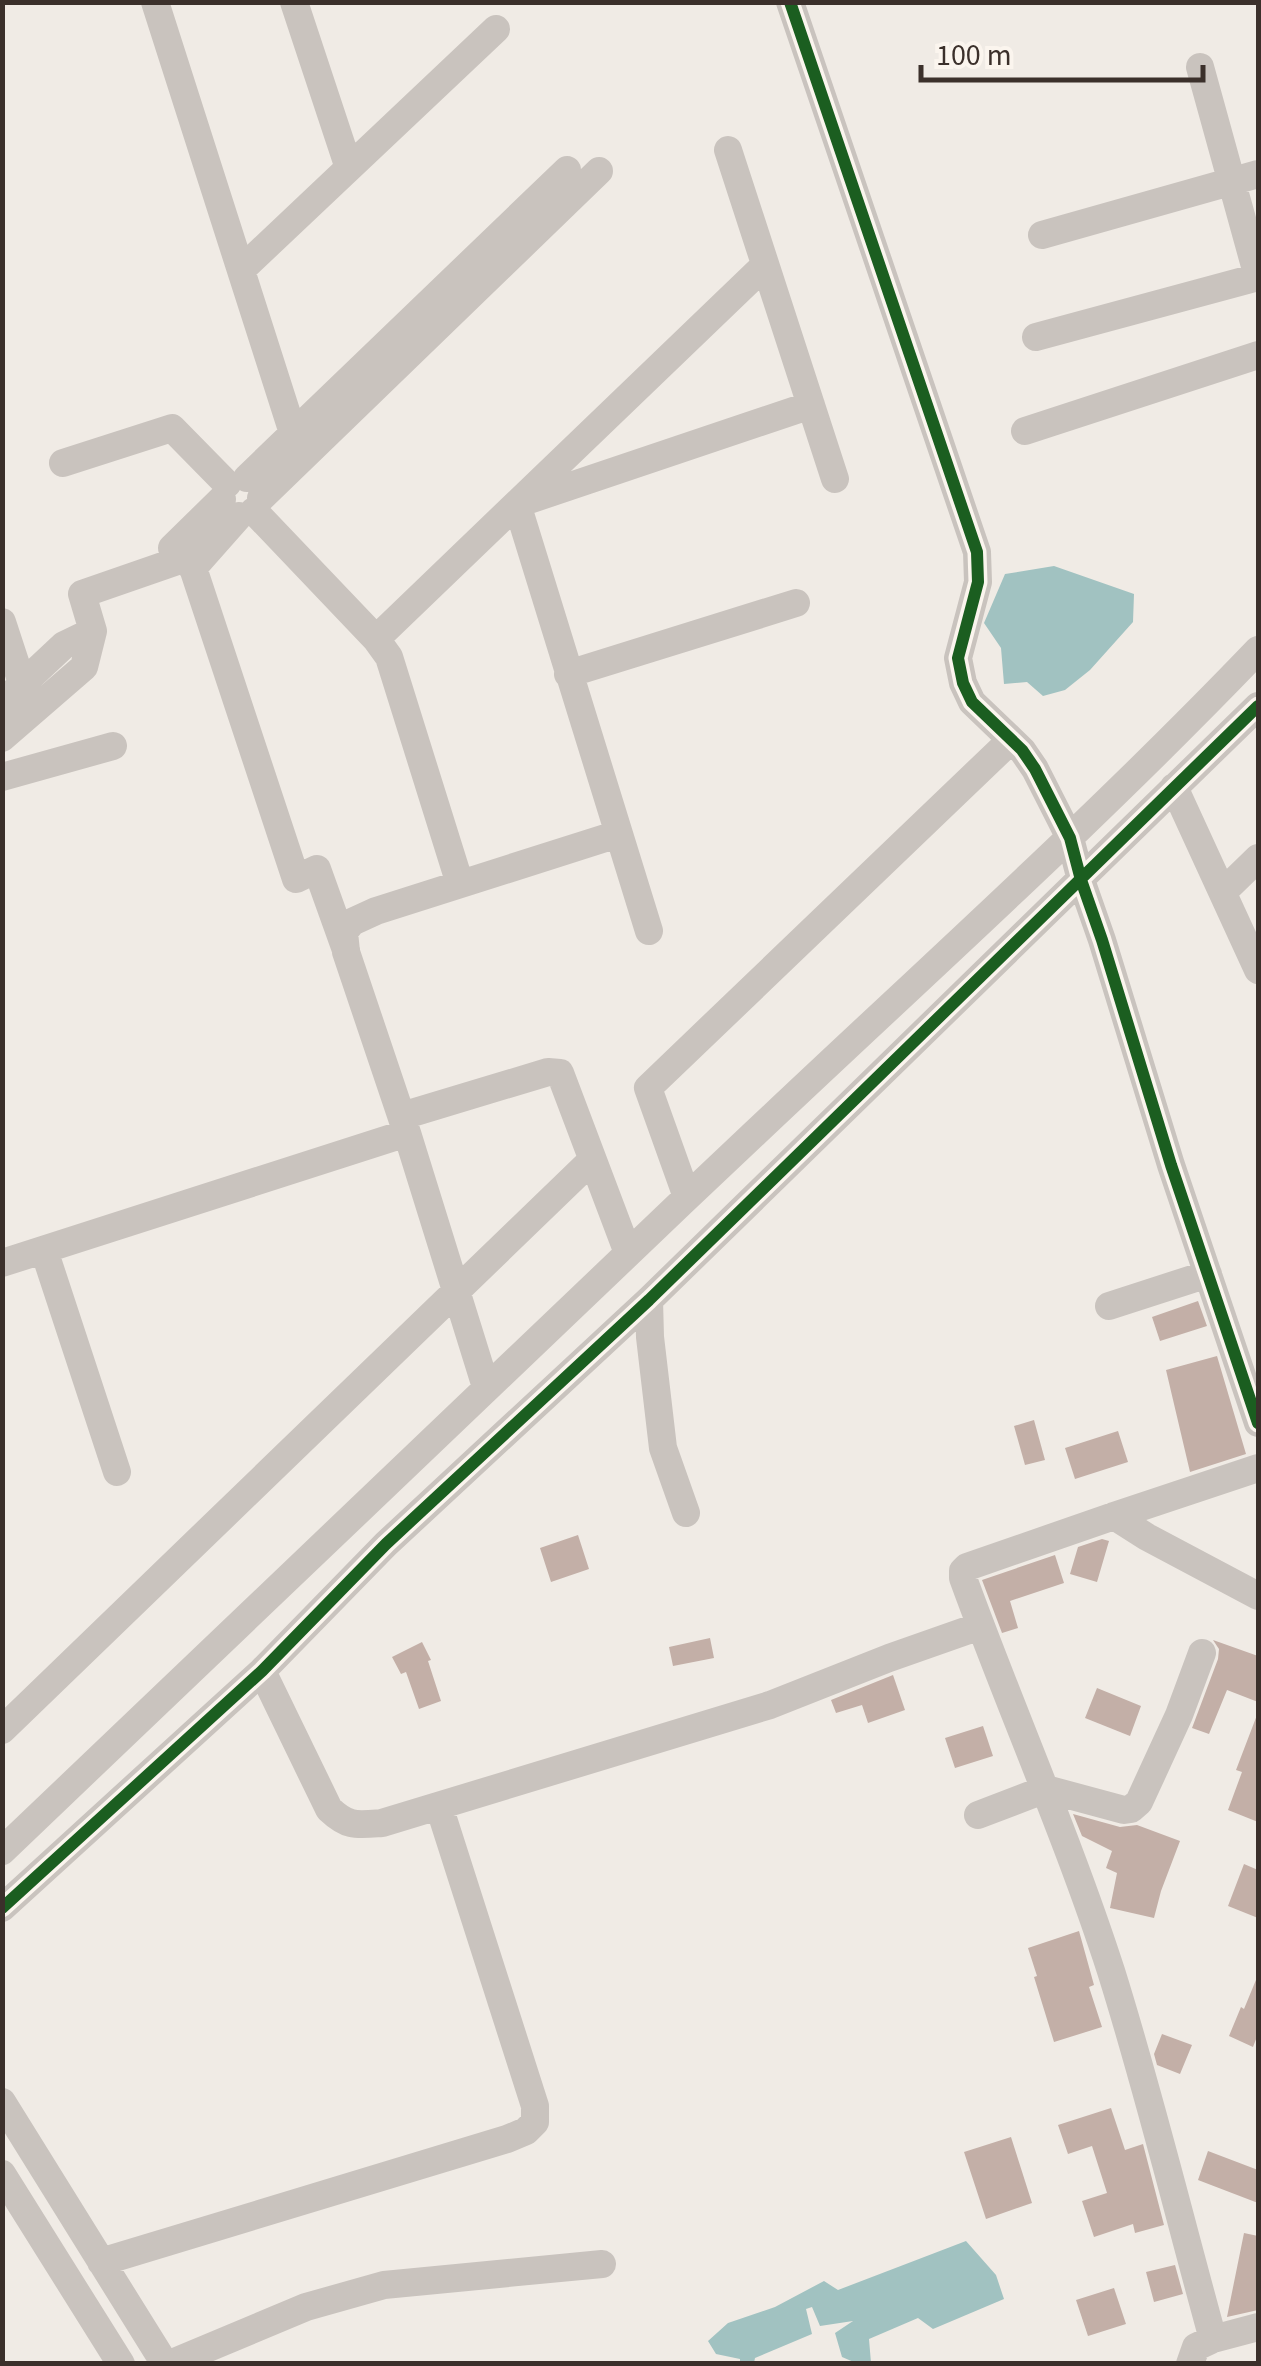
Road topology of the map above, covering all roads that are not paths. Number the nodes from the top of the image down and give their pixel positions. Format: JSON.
{"nodes":[{"id":1,"x":156,"y":2,"type":"edge"},
{"id":2,"x":294,"y":2,"type":"edge"},
{"id":3,"x":790,"y":2,"type":"edge"},
{"id":4,"x":496,"y":28,"type":"dead end"},
{"id":5,"x":1200,"y":67,"type":"dead end"},
{"id":6,"x":728,"y":150,"type":"dead end"},
{"id":7,"x":349,"y":168,"type":"junction"},
{"id":8,"x":567,"y":170,"type":"dead end"},
{"id":9,"x":599,"y":171,"type":"dead end"},
{"id":10,"x":1245,"y":178,"type":"edge"},
{"id":11,"x":1042,"y":236,"type":"dead end"},
{"id":12,"x":765,"y":265,"type":"junction"},
{"id":13,"x":241,"y":270,"type":"junction"},
{"id":14,"x":1258,"y":277,"type":"edge"},
{"id":15,"x":1036,"y":337,"type":"dead end"},
{"id":16,"x":1258,"y":355,"type":"edge"},
{"id":17,"x":811,"y":405,"type":"junction"},
{"id":18,"x":1026,"y":430,"type":"dead end"},
{"id":19,"x":294,"y":433,"type":"junction"},
{"id":20,"x":63,"y":463,"type":"dead end"},
{"id":21,"x":835,"y":479,"type":"dead end"},
{"id":22,"x":242,"y":498,"type":"junction"},
{"id":23,"x":517,"y":504,"type":"junction"},
{"id":24,"x":188,"y":563,"type":"junction"},
{"id":25,"x":796,"y":603,"type":"dead end"},
{"id":26,"x":4,"y":630,"type":"edge"},
{"id":27,"x":93,"y":631,"type":"junction"},
{"id":28,"x":376,"y":639,"type":"junction"},
{"id":29,"x":1258,"y":650,"type":"edge"},
{"id":30,"x":568,"y":674,"type":"junction"},
{"id":31,"x":12,"y":693,"type":"edge"},
{"id":32,"x":1258,"y":706,"type":"edge"},
{"id":33,"x":2,"y":738,"type":"edge"},
{"id":34,"x":1011,"y":740,"type":"junction"},
{"id":35,"x":114,"y":746,"type":"dead end"},
{"id":36,"x":2,"y":777,"type":"edge"},
{"id":37,"x":1174,"y":788,"type":"junction"},
{"id":38,"x":618,"y":834,"type":"junction"},
{"id":39,"x":1070,"y":838,"type":"junction"},
{"id":40,"x":1258,"y":858,"type":"edge"},
{"id":41,"x":1081,"y":880,"type":"junction"},
{"id":42,"x":460,"y":884,"type":"junction"},
{"id":43,"x":1223,"y":892,"type":"junction"},
{"id":44,"x":649,"y":931,"type":"dead end"},
{"id":45,"x":346,"y":952,"type":"junction"},
{"id":46,"x":1258,"y":970,"type":"edge"},
{"id":47,"x":404,"y":1124,"type":"junction"},
{"id":48,"x":592,"y":1160,"type":"junction"},
{"id":49,"x":687,"y":1197,"type":"junction"},
{"id":50,"x":44,"y":1250,"type":"junction"},
{"id":51,"x":628,"y":1254,"type":"junction"},
{"id":52,"x":2,"y":1263,"type":"edge"},
{"id":53,"x":1208,"y":1274,"type":"junction"},
{"id":54,"x":457,"y":1293,"type":"junction"},
{"id":55,"x":649,"y":1300,"type":"junction"},
{"id":56,"x":1108,"y":1306,"type":"dead end"},
{"id":57,"x":486,"y":1388,"type":"junction"},
{"id":58,"x":1258,"y":1423,"type":"edge"},
{"id":59,"x":1258,"y":1468,"type":"edge"},
{"id":60,"x":117,"y":1472,"type":"dead end"},
{"id":61,"x":686,"y":1514,"type":"dead end"},
{"id":62,"x":1114,"y":1516,"type":"junction"},
{"id":63,"x":1258,"y":1596,"type":"edge"},
{"id":64,"x":980,"y":1626,"type":"junction"},
{"id":65,"x":1202,"y":1653,"type":"dead end"},
{"id":66,"x":262,"y":1671,"type":"junction"},
{"id":67,"x":2,"y":1730,"type":"edge"},
{"id":68,"x":1046,"y":1789,"type":"junction"},
{"id":69,"x":439,"y":1806,"type":"junction"},
{"id":70,"x":41,"y":1814,"type":"junction"},
{"id":71,"x":978,"y":1815,"type":"dead end"},
{"id":72,"x":70,"y":1848,"type":"junction"},
{"id":73,"x":2,"y":1850,"type":"edge"},
{"id":74,"x":2,"y":1908,"type":"edge"},
{"id":75,"x":2,"y":2102,"type":"edge"},
{"id":76,"x":2,"y":2174,"type":"edge"},
{"id":77,"x":101,"y":2262,"type":"junction"},
{"id":78,"x":602,"y":2264,"type":"dead end"},
{"id":79,"x":1258,"y":2327,"type":"edge"},
{"id":80,"x":1212,"y":2339,"type":"junction"},
{"id":81,"x":121,"y":2364,"type":"edge"},
{"id":82,"x":167,"y":2364,"type":"edge"},
{"id":83,"x":1190,"y":2364,"type":"edge"}],
"edges":[{"from":1,"to":13,"type":"street"},
{"from":2,"to":7,"type":"street"},
{"from":3,"to":34,"type":"street"},
{"from":4,"to":7,"type":"street"},
{"from":5,"to":10,"type":"street"},
{"from":6,"to":12,"type":"street"},
{"from":7,"to":13,"type":"street"},
{"from":8,"to":19,"type":"street"},
{"from":9,"to":22,"type":"street"},
{"from":10,"to":11,"type":"street"},
{"from":10,"to":14,"type":"street"},
{"from":12,"to":17,"type":"street"},
{"from":12,"to":23,"type":"street"},
{"from":13,"to":19,"type":"street"},
{"from":14,"to":15,"type":"street"},
{"from":16,"to":18,"type":"street"},
{"from":17,"to":21,"type":"street"},
{"from":17,"to":23,"type":"street"},
{"from":19,"to":22,"type":"street"},
{"from":20,"to":22,"type":"street"},
{"from":22,"to":24,"type":"street"},
{"from":22,"to":28,"type":"street"},
{"from":23,"to":28,"type":"street"},
{"from":23,"to":30,"type":"street"},
{"from":24,"to":27,"type":"street"},
{"from":24,"to":45,"type":"street"},
{"from":25,"to":30,"type":"street"},
{"from":26,"to":31,"type":"street"},
{"from":27,"to":31,"type":"street"},
{"from":27,"to":33,"type":"street"},
{"from":28,"to":42,"type":"street"},
{"from":29,"to":39,"type":"street"},
{"from":30,"to":38,"type":"street"},
{"from":32,"to":37,"type":"street"},
{"from":34,"to":39,"type":"street"},
{"from":34,"to":49,"type":"street"},
{"from":35,"to":36,"type":"street"},
{"from":37,"to":41,"type":"street"},
{"from":37,"to":43,"type":"street"},
{"from":38,"to":42,"type":"street"},
{"from":38,"to":44,"type":"street"},
{"from":39,"to":41,"type":"street"},
{"from":39,"to":49,"type":"street"},
{"from":40,"to":43,"type":"street"},
{"from":41,"to":53,"type":"street"},
{"from":41,"to":55,"type":"street"},
{"from":42,"to":45,"type":"street"},
{"from":43,"to":46,"type":"street"},
{"from":45,"to":47,"type":"street"},
{"from":47,"to":48,"type":"street"},
{"from":47,"to":50,"type":"street"},
{"from":47,"to":54,"type":"street"},
{"from":48,"to":51,"type":"street"},
{"from":48,"to":54,"type":"street"},
{"from":49,"to":51,"type":"street"},
{"from":50,"to":52,"type":"street"},
{"from":50,"to":60,"type":"street"},
{"from":51,"to":57,"type":"street"},
{"from":53,"to":56,"type":"street"},
{"from":53,"to":58,"type":"street"},
{"from":54,"to":57,"type":"street"},
{"from":54,"to":67,"type":"street"},
{"from":55,"to":61,"type":"street"},
{"from":55,"to":66,"type":"street"},
{"from":57,"to":70,"type":"street"},
{"from":59,"to":62,"type":"street"},
{"from":62,"to":63,"type":"street"},
{"from":62,"to":64,"type":"street"},
{"from":64,"to":68,"type":"street"},
{"from":64,"to":69,"type":"street"},
{"from":65,"to":68,"type":"street"},
{"from":66,"to":69,"type":"street"},
{"from":66,"to":72,"type":"street"},
{"from":68,"to":71,"type":"street"},
{"from":68,"to":80,"type":"street"},
{"from":69,"to":77,"type":"street"},
{"from":70,"to":72,"type":"street"},
{"from":70,"to":73,"type":"street"},
{"from":72,"to":74,"type":"street"},
{"from":75,"to":77,"type":"street"},
{"from":76,"to":81,"type":"street"},
{"from":77,"to":82,"type":"street"},
{"from":78,"to":82,"type":"street"},
{"from":79,"to":80,"type":"street"},
{"from":80,"to":83,"type":"street"}]}
